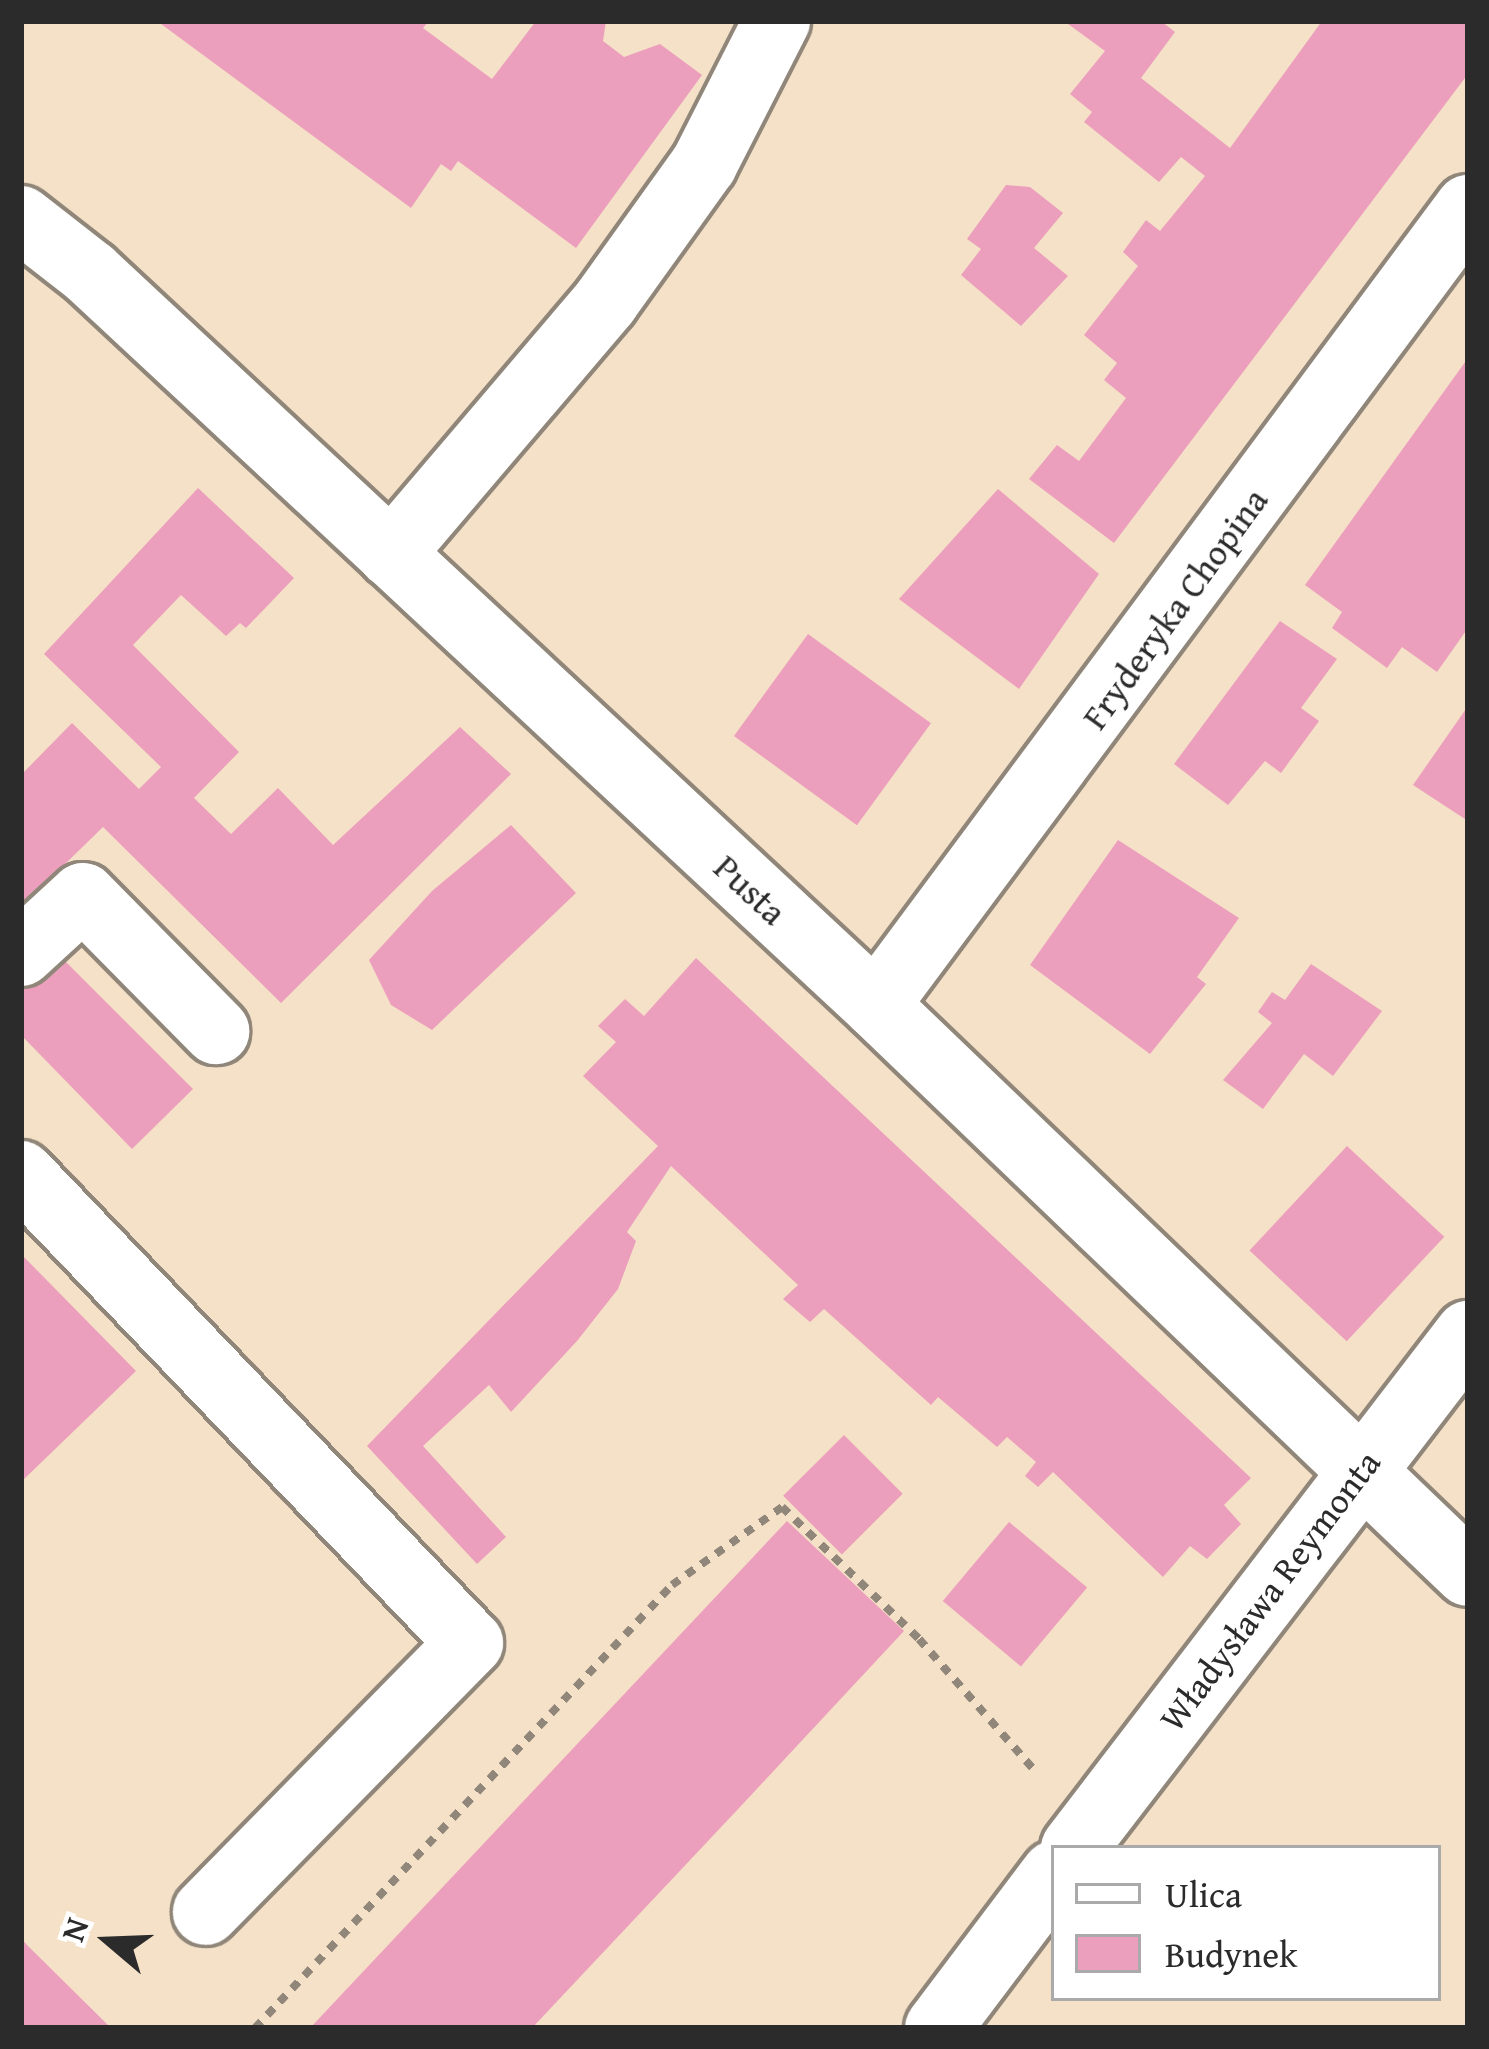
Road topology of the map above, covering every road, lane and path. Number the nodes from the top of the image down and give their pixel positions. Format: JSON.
{"nodes":[{"id":1,"x":767,"y":24,"type":"edge"},
{"id":2,"x":1468,"y":208,"type":"edge"},
{"id":3,"x":21,"y":219,"type":"edge"},
{"id":4,"x":391,"y":554,"type":"junction"},
{"id":5,"x":21,"y":953,"type":"edge"},
{"id":6,"x":876,"y":1005,"type":"junction"},
{"id":7,"x":216,"y":1031,"type":"dead end"},
{"id":8,"x":21,"y":1174,"type":"edge"},
{"id":9,"x":1468,"y":1334,"type":"edge"},
{"id":10,"x":1358,"y":1471,"type":"junction"},
{"id":11,"x":1468,"y":1573,"type":"edge"},
{"id":12,"x":1048,"y":1786,"type":"dead end"},
{"id":13,"x":1076,"y":1845,"type":"edge"},
{"id":14,"x":1051,"y":1878,"type":"edge"},
{"id":15,"x":206,"y":1912,"type":"dead end"},
{"id":16,"x":255,"y":2028,"type":"edge"},
{"id":17,"x":938,"y":2028,"type":"edge"}],
"edges":[{"from":1,"to":4,"type":"street"},
{"from":2,"to":6,"type":"street","name":"Fryderyka Chopina"},
{"from":3,"to":4,"type":"street","name":"Pusta"},
{"from":4,"to":6,"type":"street","name":"Pusta"},
{"from":5,"to":7,"type":"street"},
{"from":6,"to":10,"type":"street","name":"Pusta"},
{"from":8,"to":15,"type":"street"},
{"from":9,"to":10,"type":"street","name":"Władysława Reymonta"},
{"from":10,"to":11,"type":"street","name":"Pusta"},
{"from":10,"to":13,"type":"street","name":"Władysława Reymonta"},
{"from":12,"to":16,"type":"path"},
{"from":14,"to":17,"type":"street"}]}
